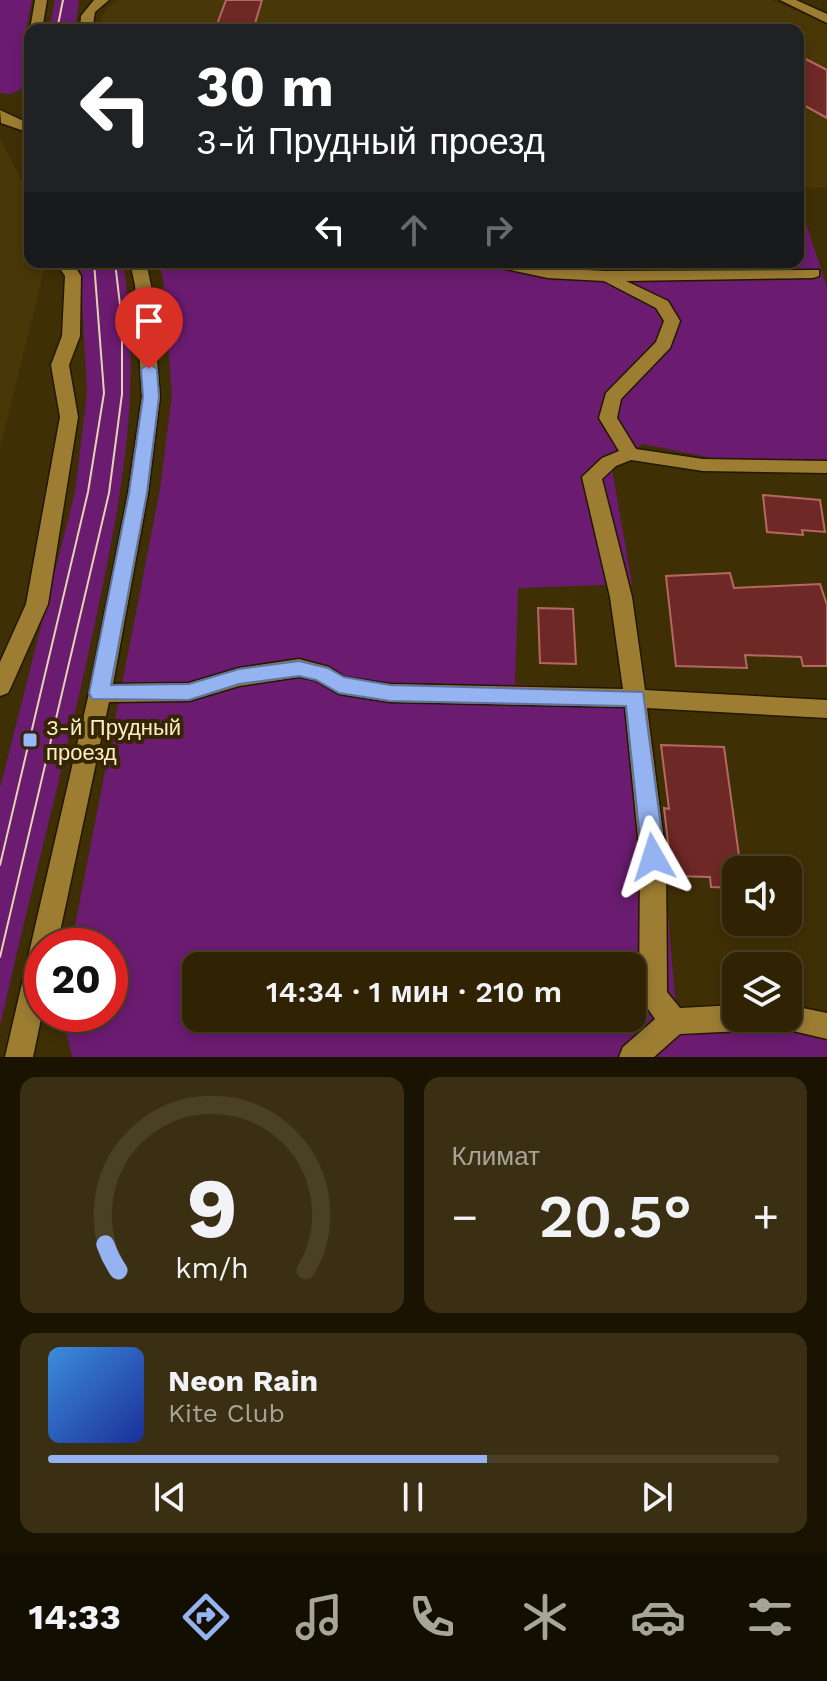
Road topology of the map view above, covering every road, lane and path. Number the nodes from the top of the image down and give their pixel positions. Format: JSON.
{"nodes":[{"id":1,"x":41,"y":0,"type":"edge"},
{"id":2,"x":786,"y":0,"type":"edge"},
{"id":3,"x":96,"y":2,"type":"edge"},
{"id":4,"x":827,"y":19,"type":"edge"},
{"id":5,"x":37,"y":24,"type":"edge"},
{"id":6,"x":85,"y":24,"type":"edge"},
{"id":7,"x":0,"y":114,"type":"edge"},
{"id":8,"x":24,"y":127,"type":"edge"},
{"id":9,"x":68,"y":268,"type":"edge"},
{"id":10,"x":139,"y":268,"type":"edge"},
{"id":11,"x":523,"y":268,"type":"edge"},
{"id":12,"x":813,"y":273,"type":"dead end"},
{"id":13,"x":604,"y":276,"type":"junction"},
{"id":14,"x":630,"y":454,"type":"junction"},
{"id":15,"x":827,"y":467,"type":"edge"},
{"id":16,"x":0,"y":687,"type":"edge"},
{"id":17,"x":100,"y":693,"type":"junction"},
{"id":18,"x":635,"y":698,"type":"junction"},
{"id":19,"x":827,"y":709,"type":"edge"},
{"id":20,"x":48,"y":928,"type":"edge"},
{"id":21,"x":722,"y":1019,"type":"edge"},
{"id":22,"x":674,"y":1021,"type":"junction"},
{"id":23,"x":802,"y":1021,"type":"edge"},
{"id":24,"x":827,"y":1026,"type":"edge"},
{"id":25,"x":25,"y":1032,"type":"edge"},
{"id":26,"x":19,"y":1057,"type":"edge"},
{"id":27,"x":633,"y":1057,"type":"edge"}],
"edges":[{"from":1,"to":5,"type":"street"},
{"from":2,"to":4,"type":"street"},
{"from":3,"to":6,"type":"street"},
{"from":7,"to":8,"type":"street"},
{"from":9,"to":16,"type":"street"},
{"from":10,"to":17,"type":"street"},
{"from":11,"to":13,"type":"street"},
{"from":12,"to":13,"type":"street"},
{"from":13,"to":14,"type":"street"},
{"from":14,"to":15,"type":"street"},
{"from":14,"to":18,"type":"street"},
{"from":17,"to":18,"type":"street"},
{"from":17,"to":20,"type":"street"},
{"from":18,"to":19,"type":"street"},
{"from":18,"to":22,"type":"street"},
{"from":21,"to":22,"type":"street"},
{"from":22,"to":27,"type":"street"},
{"from":23,"to":24,"type":"street"},
{"from":25,"to":26,"type":"street"}]}
